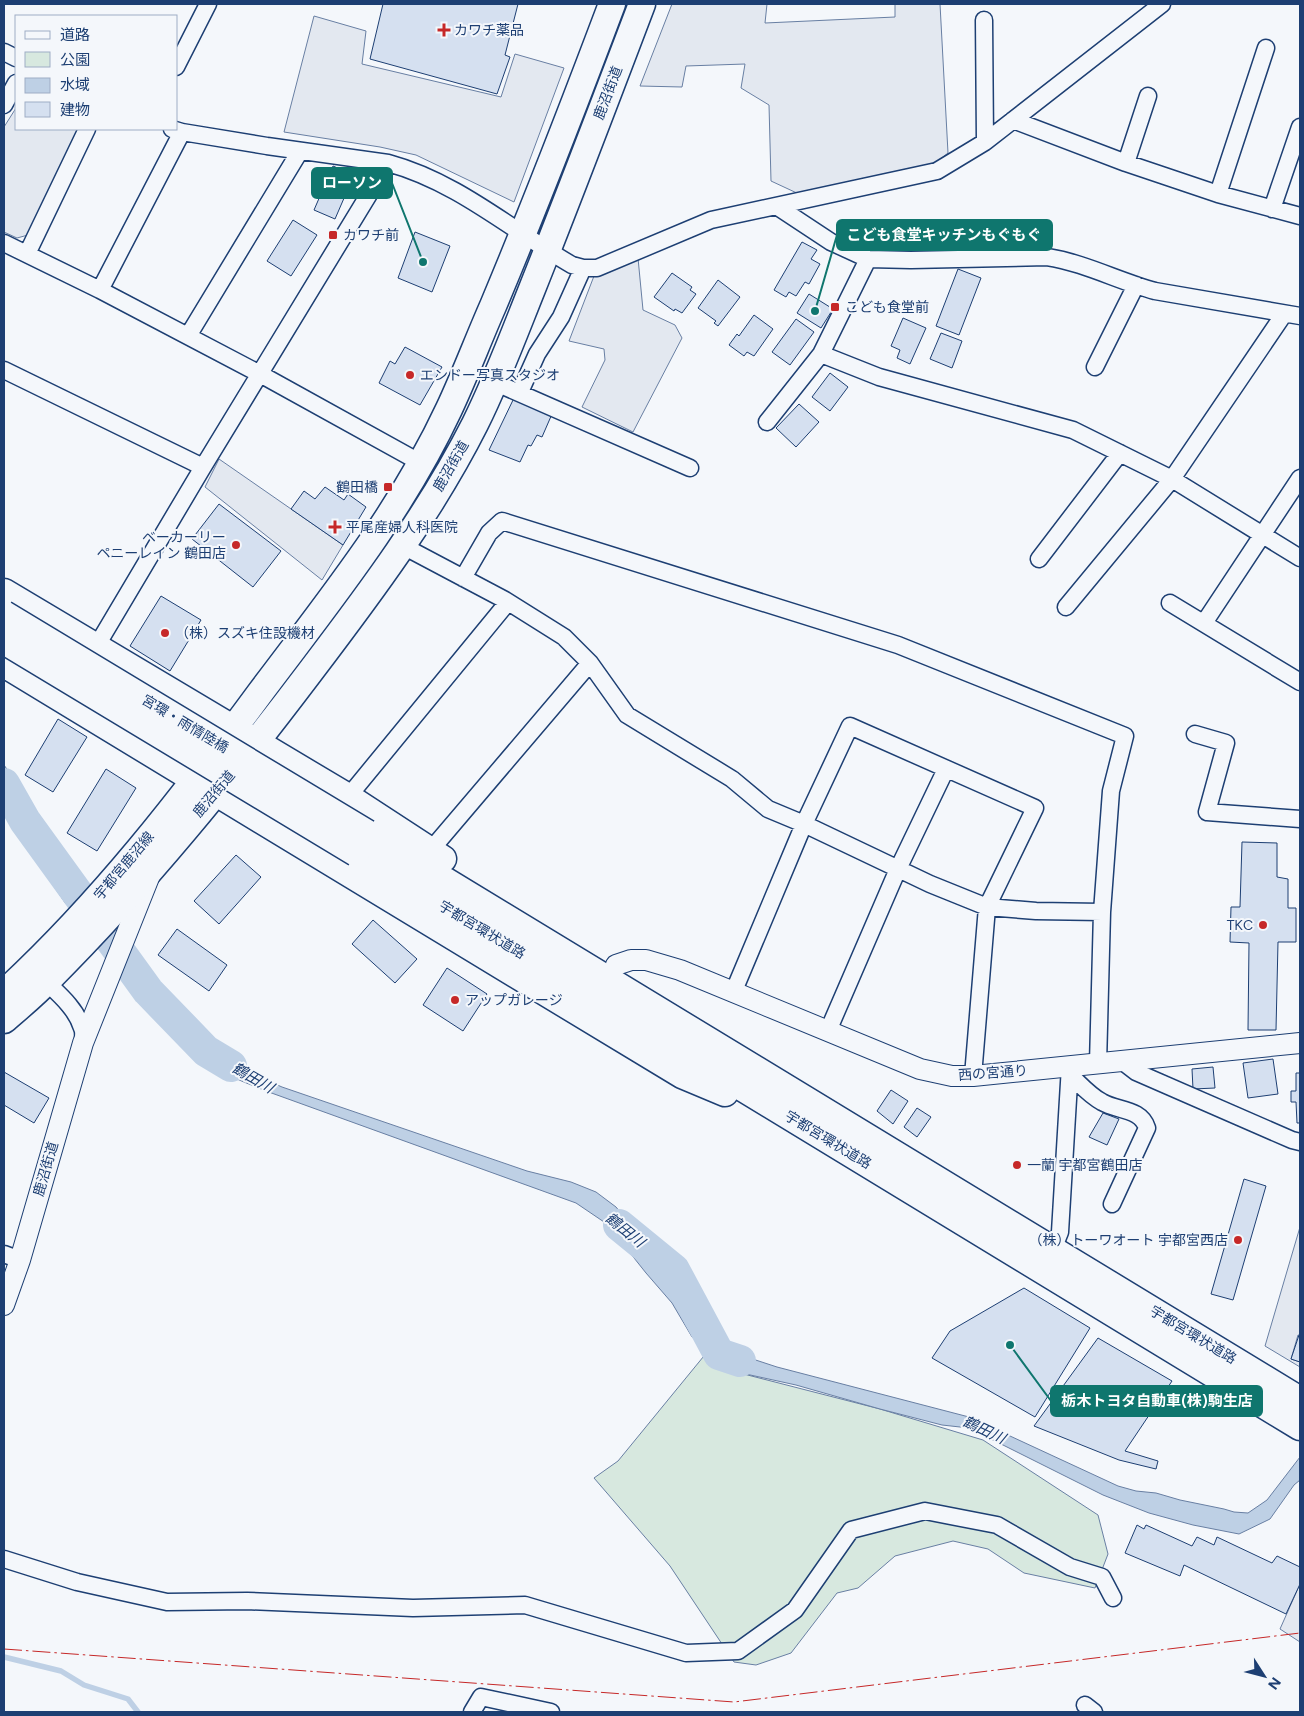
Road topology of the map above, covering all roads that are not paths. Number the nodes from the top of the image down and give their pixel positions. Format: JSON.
{"nodes":[{"id":1,"x":208,"y":4,"type":"edge"},
{"id":2,"x":612,"y":4,"type":"edge"},
{"id":3,"x":642,"y":4,"type":"edge"},
{"id":4,"x":1162,"y":4,"type":"edge"},
{"id":5,"x":984,"y":20,"type":"dead end"},
{"id":6,"x":1266,"y":48,"type":"dead end"},
{"id":7,"x":178,"y":63,"type":"edge"},
{"id":8,"x":15,"y":85,"type":"edge"},
{"id":9,"x":1148,"y":96,"type":"dead end"},
{"id":10,"x":4,"y":105,"type":"edge"},
{"id":11,"x":1013,"y":120,"type":"junction"},
{"id":12,"x":1300,"y":127,"type":"edge"},
{"id":13,"x":87,"y":130,"type":"edge"},
{"id":14,"x":177,"y":130,"type":"edge"},
{"id":15,"x":985,"y":142,"type":"junction"},
{"id":16,"x":300,"y":151,"type":"junction"},
{"id":17,"x":388,"y":163,"type":"junction"},
{"id":18,"x":1126,"y":163,"type":"junction"},
{"id":19,"x":1218,"y":194,"type":"junction"},
{"id":20,"x":778,"y":207,"type":"junction"},
{"id":21,"x":1272,"y":209,"type":"junction"},
{"id":22,"x":1300,"y":216,"type":"edge"},
{"id":23,"x":523,"y":234,"type":"junction"},
{"id":24,"x":4,"y":243,"type":"edge"},
{"id":25,"x":548,"y":250,"type":"junction"},
{"id":26,"x":27,"y":254,"type":"junction"},
{"id":27,"x":868,"y":259,"type":"junction"},
{"id":28,"x":582,"y":268,"type":"junction"},
{"id":29,"x":1136,"y":285,"type":"junction"},
{"id":30,"x":100,"y":290,"type":"junction"},
{"id":31,"x":1284,"y":314,"type":"junction"},
{"id":32,"x":1300,"y":316,"type":"edge"},
{"id":33,"x":188,"y":336,"type":"junction"},
{"id":34,"x":821,"y":354,"type":"junction"},
{"id":35,"x":1095,"y":367,"type":"dead end"},
{"id":36,"x":4,"y":370,"type":"edge"},
{"id":37,"x":260,"y":374,"type":"junction"},
{"id":38,"x":494,"y":382,"type":"junction"},
{"id":39,"x":520,"y":392,"type":"junction"},
{"id":40,"x":767,"y":422,"type":"dead end"},
{"id":41,"x":1120,"y":453,"type":"junction"},
{"id":42,"x":421,"y":463,"type":"junction"},
{"id":43,"x":202,"y":467,"type":"junction"},
{"id":44,"x":690,"y":468,"type":"dead end"},
{"id":45,"x":1300,"y":478,"type":"edge"},
{"id":46,"x":1172,"y":479,"type":"junction"},
{"id":47,"x":1263,"y":535,"type":"junction"},
{"id":48,"x":403,"y":546,"type":"junction"},
{"id":49,"x":1300,"y":558,"type":"edge"},
{"id":50,"x":1039,"y":559,"type":"dead end"},
{"id":51,"x":463,"y":578,"type":"junction"},
{"id":52,"x":4,"y":592,"type":"edge"},
{"id":53,"x":508,"y":602,"type":"junction"},
{"id":54,"x":1170,"y":603,"type":"dead end"},
{"id":55,"x":1066,"y":608,"type":"dead end"},
{"id":56,"x":4,"y":614,"type":"edge"},
{"id":57,"x":1204,"y":623,"type":"junction"},
{"id":58,"x":4,"y":641,"type":"edge"},
{"id":59,"x":96,"y":647,"type":"junction"},
{"id":60,"x":590,"y":663,"type":"junction"},
{"id":61,"x":4,"y":664,"type":"edge"},
{"id":62,"x":1300,"y":682,"type":"edge"},
{"id":63,"x":234,"y":730,"type":"junction"},
{"id":64,"x":1195,"y":734,"type":"dead end"},
{"id":65,"x":256,"y":743,"type":"junction"},
{"id":66,"x":946,"y":769,"type":"junction"},
{"id":67,"x":205,"y":787,"type":"junction"},
{"id":68,"x":348,"y":797,"type":"junction"},
{"id":69,"x":1300,"y":819,"type":"edge"},
{"id":70,"x":804,"y":824,"type":"junction"},
{"id":71,"x":362,"y":843,"type":"junction"},
{"id":72,"x":430,"y":851,"type":"junction"},
{"id":73,"x":898,"y":869,"type":"junction"},
{"id":74,"x":987,"y":907,"type":"junction"},
{"id":75,"x":115,"y":911,"type":"junction"},
{"id":76,"x":1102,"y":912,"type":"junction"},
{"id":77,"x":616,"y":965,"type":"junction"},
{"id":78,"x":39,"y":974,"type":"junction"},
{"id":79,"x":4,"y":993,"type":"edge"},
{"id":80,"x":733,"y":993,"type":"junction"},
{"id":81,"x":4,"y":1020,"type":"edge"},
{"id":82,"x":828,"y":1032,"type":"junction"},
{"id":83,"x":83,"y":1043,"type":"junction"},
{"id":84,"x":1300,"y":1043,"type":"edge"},
{"id":85,"x":1123,"y":1062,"type":"junction"},
{"id":86,"x":1098,"y":1064,"type":"junction"},
{"id":87,"x":1069,"y":1070,"type":"junction"},
{"id":88,"x":973,"y":1076,"type":"junction"},
{"id":89,"x":814,"y":1118,"type":"junction"},
{"id":90,"x":1300,"y":1142,"type":"edge"},
{"id":91,"x":1112,"y":1204,"type":"dead end"},
{"id":92,"x":12,"y":1257,"type":"edge"},
{"id":93,"x":1047,"y":1260,"type":"junction"},
{"id":94,"x":4,"y":1304,"type":"edge"},
{"id":95,"x":1300,"y":1400,"type":"edge"},
{"id":96,"x":1300,"y":1427,"type":"edge"},
{"id":97,"x":4,"y":1559,"type":"edge"},
{"id":98,"x":1114,"y":1598,"type":"dead end"},
{"id":99,"x":472,"y":1712,"type":"edge"},
{"id":100,"x":551,"y":1712,"type":"edge"}],
"edges":[{"from":1,"to":7,"type":"street"},
{"from":2,"to":23,"type":"main road","name":"鹿沼街道"},
{"from":3,"to":25,"type":"main road","name":"鹿沼街道"},
{"from":4,"to":11,"type":"street"},
{"from":5,"to":15,"type":"street"},
{"from":6,"to":19,"type":"street"},
{"from":8,"to":10,"type":"street"},
{"from":9,"to":18,"type":"street"},
{"from":11,"to":15,"type":"street"},
{"from":11,"to":18,"type":"street"},
{"from":12,"to":21,"type":"street"},
{"from":13,"to":26,"type":"street"},
{"from":14,"to":16,"type":"street"},
{"from":14,"to":30,"type":"street"},
{"from":15,"to":20,"type":"street"},
{"from":16,"to":17,"type":"street"},
{"from":16,"to":33,"type":"street"},
{"from":17,"to":23,"type":"street"},
{"from":17,"to":37,"type":"street"},
{"from":18,"to":19,"type":"street"},
{"from":19,"to":21,"type":"street"},
{"from":20,"to":27,"type":"street"},
{"from":20,"to":28,"type":"street"},
{"from":21,"to":22,"type":"street"},
{"from":23,"to":25,"type":"street"},
{"from":23,"to":42,"type":"main road","name":"鹿沼街道"},
{"from":24,"to":26,"type":"street"},
{"from":25,"to":28,"type":"street"},
{"from":25,"to":38,"type":"main road","name":"鹿沼街道"},
{"from":26,"to":30,"type":"street"},
{"from":27,"to":29,"type":"street"},
{"from":27,"to":34,"type":"street"},
{"from":28,"to":39,"type":"street"},
{"from":29,"to":31,"type":"street"},
{"from":29,"to":35,"type":"street"},
{"from":30,"to":33,"type":"street"},
{"from":31,"to":32,"type":"street"},
{"from":31,"to":46,"type":"street"},
{"from":33,"to":37,"type":"street"},
{"from":34,"to":40,"type":"street"},
{"from":34,"to":41,"type":"street"},
{"from":36,"to":43,"type":"street"},
{"from":37,"to":42,"type":"street"},
{"from":37,"to":43,"type":"street"},
{"from":38,"to":39,"type":"street"},
{"from":38,"to":48,"type":"main road","name":"鹿沼街道"},
{"from":39,"to":44,"type":"street"},
{"from":41,"to":46,"type":"street"},
{"from":41,"to":50,"type":"street"},
{"from":42,"to":63,"type":"main road","name":"鹿沼街道"},
{"from":43,"to":59,"type":"street"},
{"from":45,"to":47,"type":"street"},
{"from":46,"to":47,"type":"street"},
{"from":46,"to":55,"type":"street"},
{"from":47,"to":49,"type":"street"},
{"from":47,"to":57,"type":"street"},
{"from":48,"to":51,"type":"street"},
{"from":48,"to":65,"type":"main road","name":"鹿沼街道"},
{"from":51,"to":53,"type":"street"},
{"from":51,"to":76,"type":"street"},
{"from":52,"to":59,"type":"main road"},
{"from":53,"to":60,"type":"street"},
{"from":53,"to":68,"type":"street"},
{"from":54,"to":57,"type":"street"},
{"from":56,"to":71,"type":"main road","name":"宮環・雨情陸橋","bridge":true},
{"from":57,"to":62,"type":"street"},
{"from":58,"to":71,"type":"main road","name":"宮環・雨情陸橋","bridge":true},
{"from":59,"to":63,"type":"main road"},
{"from":60,"to":70,"type":"street"},
{"from":60,"to":72,"type":"street"},
{"from":61,"to":67,"type":"main road"},
{"from":63,"to":65,"type":"main road"},
{"from":63,"to":67,"type":"main road","name":"宇都宮鹿沼線"},
{"from":64,"to":69,"type":"street"},
{"from":65,"to":67,"type":"main road","name":"鹿沼街道"},
{"from":65,"to":68,"type":"main road"},
{"from":66,"to":70,"type":"street"},
{"from":66,"to":73,"type":"street"},
{"from":66,"to":74,"type":"street"},
{"from":67,"to":75,"type":"main road","name":"宇都宮鹿沼線"},
{"from":67,"to":75,"type":"main road","name":"鹿沼街道"},
{"from":67,"to":89,"type":"main road"},
{"from":68,"to":72,"type":"main road"},
{"from":70,"to":73,"type":"street"},
{"from":70,"to":80,"type":"street"},
{"from":71,"to":89,"type":"main road","name":"宇都宮環状道路"},
{"from":72,"to":77,"type":"main road"},
{"from":73,"to":74,"type":"street"},
{"from":73,"to":82,"type":"street"},
{"from":74,"to":76,"type":"street"},
{"from":74,"to":88,"type":"street"},
{"from":75,"to":78,"type":"main road","name":"宇都宮鹿沼線"},
{"from":75,"to":83,"type":"street","name":"鹿沼街道"},
{"from":76,"to":86,"type":"street"},
{"from":77,"to":80,"type":"street","name":"西の宮通り"},
{"from":77,"to":89,"type":"main road"},
{"from":78,"to":79,"type":"main road","name":"宇都宮鹿沼線"},
{"from":78,"to":81,"type":"main road","name":"宇都宮鹿沼線"},
{"from":78,"to":83,"type":"street"},
{"from":80,"to":82,"type":"street","name":"西の宮通り"},
{"from":82,"to":88,"type":"street","name":"西の宮通り"},
{"from":83,"to":92,"type":"street","name":"鹿沼街道"},
{"from":84,"to":85,"type":"street","name":"西の宮通り"},
{"from":85,"to":86,"type":"street","name":"西の宮通り"},
{"from":85,"to":90,"type":"street"},
{"from":86,"to":87,"type":"street","name":"西の宮通り"},
{"from":87,"to":88,"type":"street","name":"西の宮通り"},
{"from":87,"to":91,"type":"street"},
{"from":87,"to":93,"type":"street"},
{"from":89,"to":93,"type":"main road","name":"宇都宮環状道路"},
{"from":92,"to":94,"type":"street","name":"鹿沼街道"},
{"from":93,"to":95,"type":"main road","name":"宇都宮環状道路"},
{"from":93,"to":96,"type":"main road","name":"宇都宮環状道路"},
{"from":97,"to":98,"type":"street"},
{"from":99,"to":100,"type":"street"}]}
